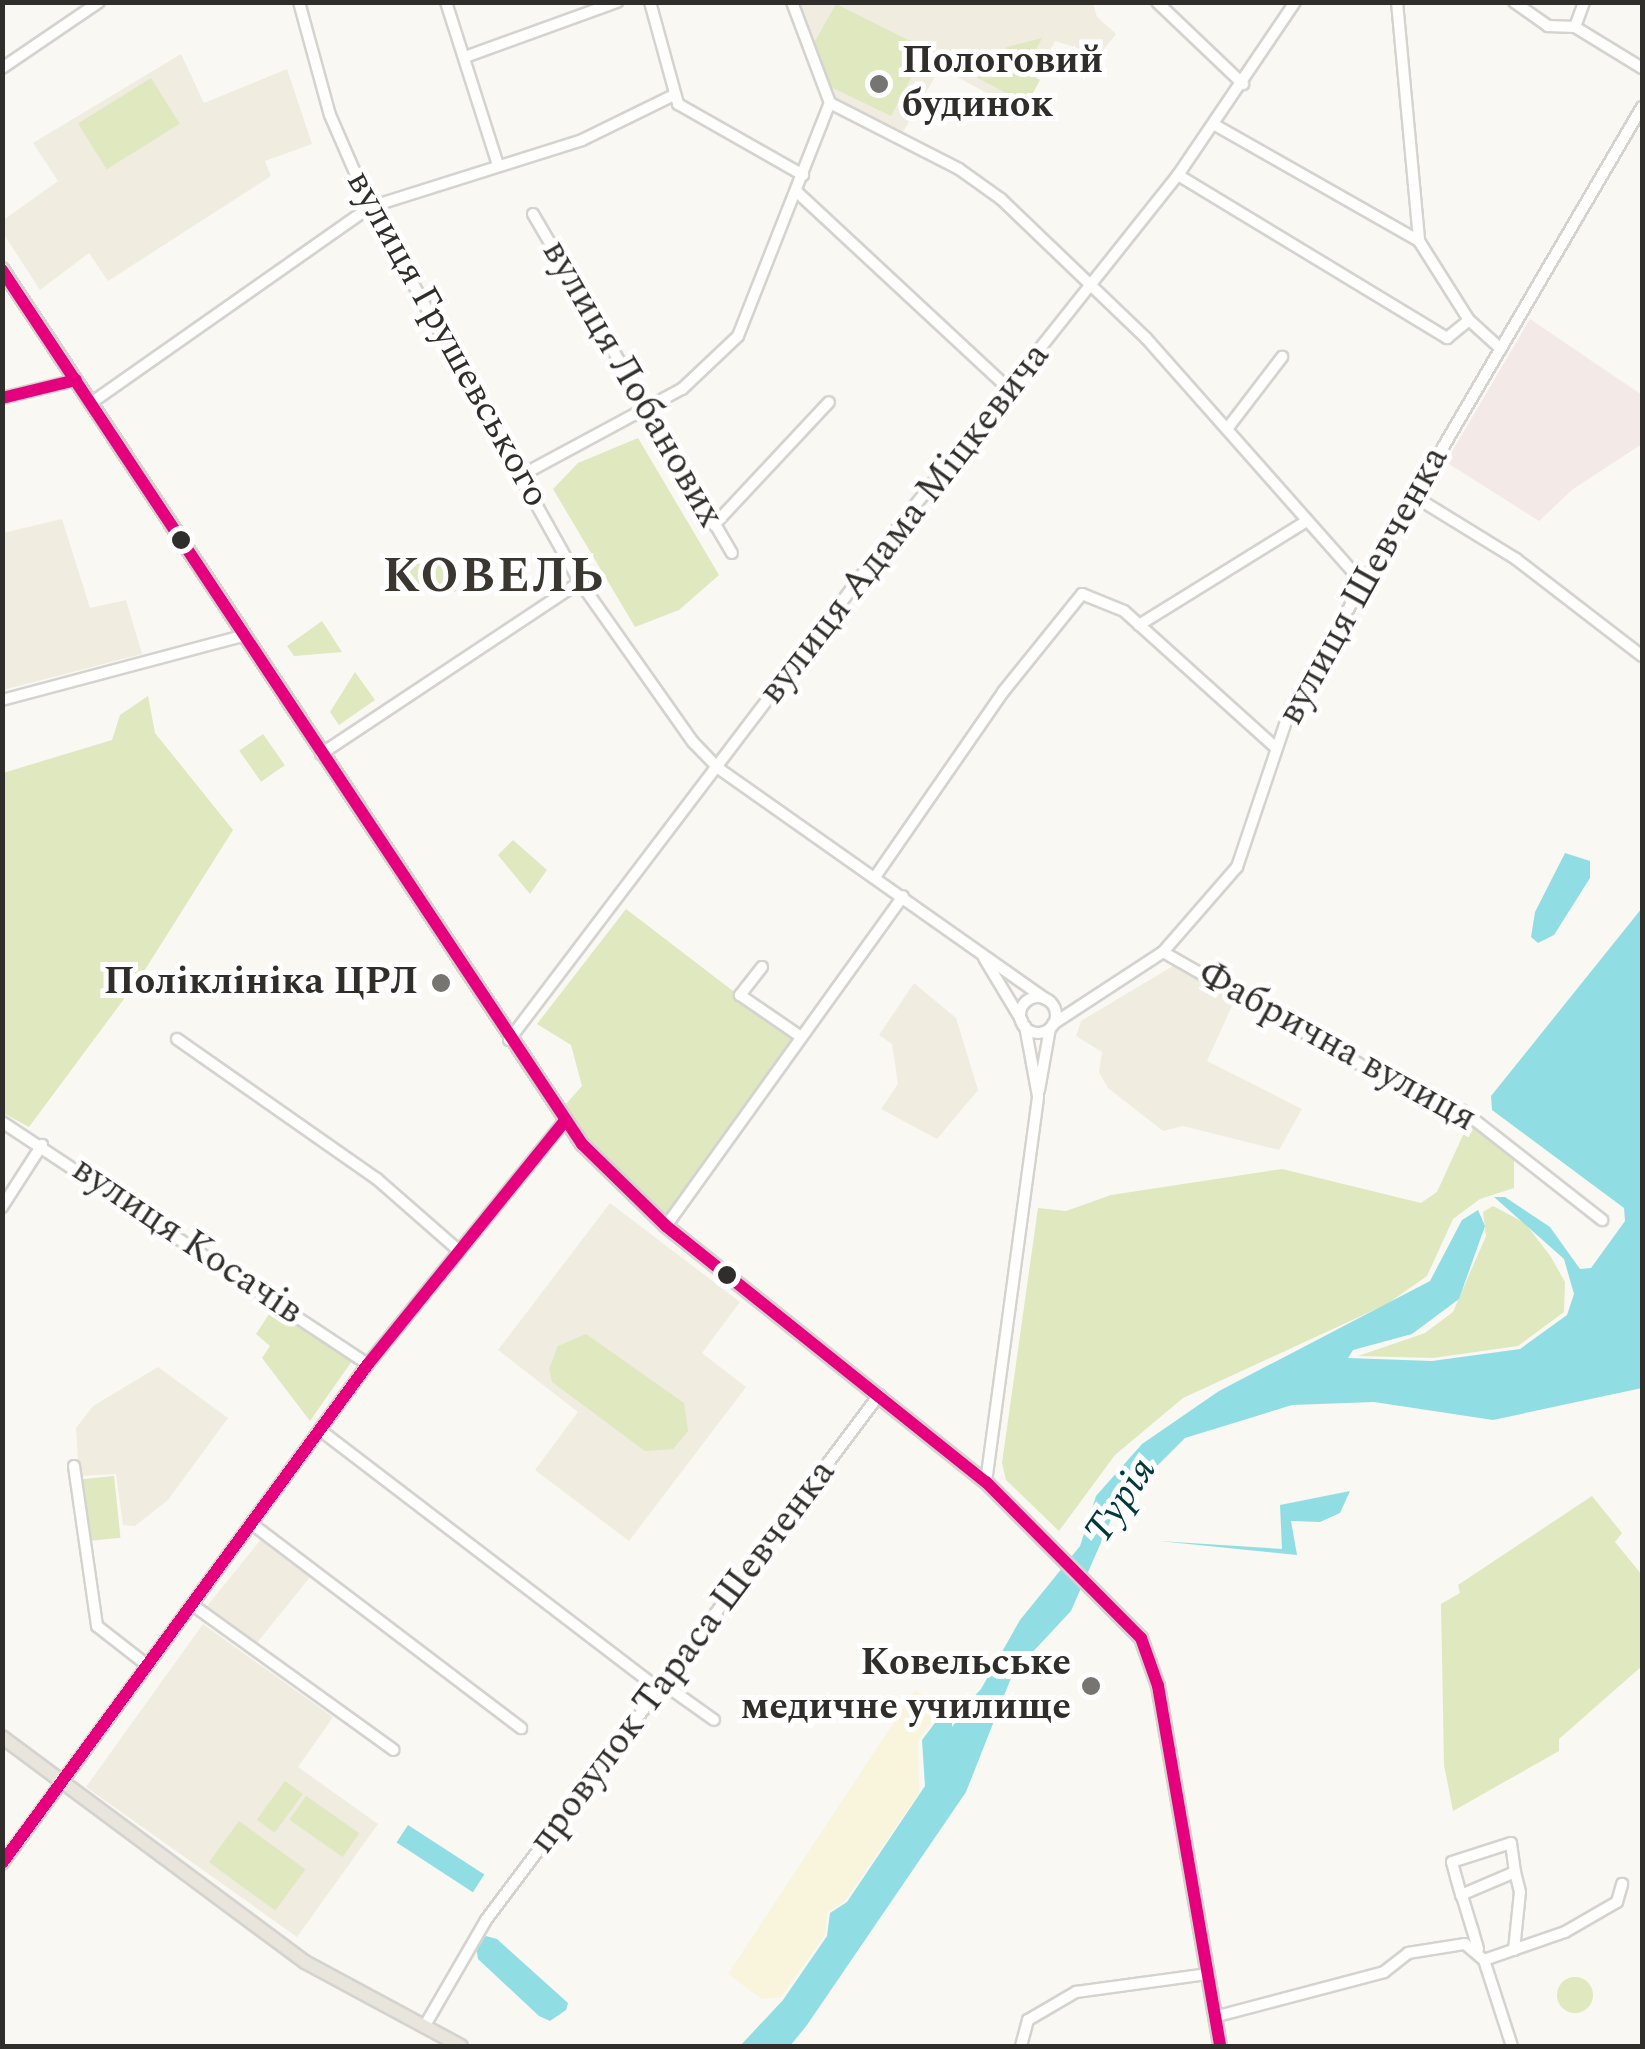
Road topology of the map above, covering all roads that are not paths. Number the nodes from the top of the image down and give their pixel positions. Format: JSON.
{"nodes":[{"id":1,"x":99,"y":2,"type":"edge"},
{"id":2,"x":299,"y":2,"type":"edge"},
{"id":3,"x":446,"y":2,"type":"edge"},
{"id":4,"x":617,"y":2,"type":"edge"},
{"id":5,"x":650,"y":2,"type":"edge"},
{"id":6,"x":792,"y":2,"type":"edge"},
{"id":7,"x":1157,"y":2,"type":"edge"},
{"id":8,"x":1294,"y":2,"type":"edge"},
{"id":9,"x":1397,"y":2,"type":"edge"},
{"id":10,"x":1514,"y":2,"type":"edge"},
{"id":11,"x":1584,"y":2,"type":"edge"},
{"id":12,"x":1576,"y":27,"type":"junction"},
{"id":13,"x":465,"y":56,"type":"junction"},
{"id":14,"x":2,"y":68,"type":"edge"},
{"id":15,"x":1642,"y":68,"type":"edge"},
{"id":16,"x":1243,"y":84,"type":"junction"},
{"id":17,"x":674,"y":95,"type":"junction"},
{"id":18,"x":830,"y":104,"type":"junction"},
{"id":19,"x":1642,"y":107,"type":"edge"},
{"id":20,"x":1215,"y":125,"type":"junction"},
{"id":21,"x":498,"y":164,"type":"junction"},
{"id":22,"x":803,"y":175,"type":"junction"},
{"id":23,"x":1178,"y":175,"type":"junction"},
{"id":24,"x":797,"y":192,"type":"junction"},
{"id":25,"x":370,"y":206,"type":"junction"},
{"id":26,"x":534,"y":214,"type":"dead end"},
{"id":27,"x":1419,"y":241,"type":"junction"},
{"id":28,"x":2,"y":269,"type":"edge"},
{"id":29,"x":1094,"y":284,"type":"junction"},
{"id":30,"x":1469,"y":320,"type":"junction"},
{"id":31,"x":1501,"y":349,"type":"junction"},
{"id":32,"x":1282,"y":357,"type":"dead end"},
{"id":33,"x":76,"y":380,"type":"junction"},
{"id":34,"x":1008,"y":388,"type":"junction"},
{"id":35,"x":2,"y":398,"type":"edge"},
{"id":36,"x":91,"y":402,"type":"junction"},
{"id":37,"x":829,"y":402,"type":"dead end"},
{"id":38,"x":646,"y":412,"type":"junction"},
{"id":39,"x":1227,"y":430,"type":"junction"},
{"id":40,"x":522,"y":475,"type":"junction"},
{"id":41,"x":1412,"y":495,"type":"junction"},
{"id":42,"x":1305,"y":522,"type":"junction"},
{"id":43,"x":714,"y":525,"type":"junction"},
{"id":44,"x":732,"y":553,"type":"dead end"},
{"id":45,"x":580,"y":582,"type":"junction"},
{"id":46,"x":1362,"y":582,"type":"junction"},
{"id":47,"x":1139,"y":625,"type":"junction"},
{"id":48,"x":242,"y":636,"type":"junction"},
{"id":49,"x":1642,"y":656,"type":"edge"},
{"id":50,"x":2,"y":700,"type":"edge"},
{"id":51,"x":1276,"y":748,"type":"junction"},
{"id":52,"x":321,"y":754,"type":"junction"},
{"id":53,"x":718,"y":768,"type":"junction"},
{"id":54,"x":875,"y":876,"type":"junction"},
{"id":55,"x":902,"y":896,"type":"junction"},
{"id":56,"x":1163,"y":952,"type":"junction"},
{"id":57,"x":981,"y":953,"type":"junction"},
{"id":58,"x":762,"y":967,"type":"dead end"},
{"id":59,"x":1048,"y":1001,"type":"junction"},
{"id":60,"x":1081,"y":1005,"type":"junction"},
{"id":61,"x":1023,"y":1024,"type":"junction"},
{"id":62,"x":1052,"y":1026,"type":"junction"},
{"id":63,"x":801,"y":1037,"type":"junction"},
{"id":64,"x":176,"y":1039,"type":"dead end"},
{"id":65,"x":508,"y":1041,"type":"junction"},
{"id":66,"x":1038,"y":1096,"type":"junction"},
{"id":67,"x":2,"y":1122,"type":"edge"},
{"id":68,"x":564,"y":1122,"type":"junction"},
{"id":69,"x":42,"y":1145,"type":"junction"},
{"id":70,"x":2,"y":1207,"type":"edge"},
{"id":71,"x":1602,"y":1220,"type":"dead end"},
{"id":72,"x":666,"y":1226,"type":"junction"},
{"id":73,"x":457,"y":1249,"type":"junction"},
{"id":74,"x":368,"y":1364,"type":"junction"},
{"id":75,"x":879,"y":1395,"type":"junction"},
{"id":76,"x":320,"y":1430,"type":"junction"},
{"id":77,"x":74,"y":1466,"type":"dead end"},
{"id":78,"x":986,"y":1482,"type":"junction"},
{"id":79,"x":252,"y":1524,"type":"junction"},
{"id":80,"x":194,"y":1606,"type":"junction"},
{"id":81,"x":148,"y":1666,"type":"junction"},
{"id":82,"x":663,"y":1688,"type":"junction"},
{"id":83,"x":714,"y":1720,"type":"dead end"},
{"id":84,"x":521,"y":1728,"type":"dead end"},
{"id":85,"x":2,"y":1737,"type":"edge"},
{"id":86,"x":394,"y":1750,"type":"dead end"},
{"id":87,"x":74,"y":1765,"type":"junction"},
{"id":88,"x":42,"y":1769,"type":"junction"},
{"id":89,"x":60,"y":1784,"type":"junction"},
{"id":90,"x":2,"y":1864,"type":"edge"},
{"id":91,"x":1516,"y":1872,"type":"junction"},
{"id":92,"x":1622,"y":1884,"type":"dead end"},
{"id":93,"x":1462,"y":1895,"type":"junction"},
{"id":94,"x":1514,"y":1950,"type":"junction"},
{"id":95,"x":1481,"y":1955,"type":"junction"},
{"id":96,"x":1207,"y":1974,"type":"junction"},
{"id":97,"x":1214,"y":2017,"type":"junction"},
{"id":98,"x":424,"y":2027,"type":"junction"},
{"id":99,"x":461,"y":2046,"type":"edge"},
{"id":100,"x":1022,"y":2046,"type":"edge"},
{"id":101,"x":1220,"y":2046,"type":"edge"},
{"id":102,"x":1512,"y":2046,"type":"edge"}],
"edges":[{"from":1,"to":14,"type":"street"},
{"from":2,"to":25,"type":"street","name":"вулиця Грушевського"},
{"from":3,"to":13,"type":"street"},
{"from":4,"to":13,"type":"street"},
{"from":5,"to":17,"type":"street"},
{"from":6,"to":18,"type":"street"},
{"from":7,"to":16,"type":"street"},
{"from":8,"to":16,"type":"street","name":"вулиця Адама Міцкевича"},
{"from":9,"to":27,"type":"street"},
{"from":10,"to":12,"type":"street"},
{"from":11,"to":12,"type":"street"},
{"from":12,"to":15,"type":"street"},
{"from":13,"to":21,"type":"street"},
{"from":16,"to":20,"type":"street","name":"вулиця Адама Міцкевича"},
{"from":17,"to":21,"type":"street"},
{"from":17,"to":22,"type":"street"},
{"from":18,"to":22,"type":"street"},
{"from":18,"to":29,"type":"street"},
{"from":19,"to":31,"type":"street","name":"вулиця Шевченка"},
{"from":20,"to":23,"type":"street","name":"вулиця Адама Міцкевича"},
{"from":20,"to":27,"type":"street"},
{"from":21,"to":25,"type":"street"},
{"from":22,"to":24,"type":"street"},
{"from":23,"to":29,"type":"street","name":"вулиця Адама Міцкевича"},
{"from":23,"to":30,"type":"street"},
{"from":24,"to":34,"type":"street"},
{"from":24,"to":38,"type":"street"},
{"from":25,"to":36,"type":"street"},
{"from":25,"to":40,"type":"street","name":"вулиця Грушевського"},
{"from":26,"to":38,"type":"street","name":"вулиця Лобанових"},
{"from":27,"to":30,"type":"street"},
{"from":28,"to":33,"type":"main road"},
{"from":29,"to":34,"type":"street","name":"вулиця Адама Міцкевича"},
{"from":29,"to":39,"type":"street"},
{"from":30,"to":31,"type":"street"},
{"from":31,"to":41,"type":"street","name":"вулиця Шевченка"},
{"from":32,"to":39,"type":"street"},
{"from":33,"to":35,"type":"street"},
{"from":33,"to":36,"type":"main road"},
{"from":34,"to":53,"type":"street","name":"вулиця Адама Міцкевича"},
{"from":36,"to":48,"type":"main road"},
{"from":37,"to":43,"type":"street"},
{"from":38,"to":40,"type":"street"},
{"from":38,"to":43,"type":"street","name":"вулиця Лобанових"},
{"from":39,"to":42,"type":"street"},
{"from":40,"to":45,"type":"street","name":"вулиця Грушевського"},
{"from":41,"to":46,"type":"street","name":"вулиця Шевченка"},
{"from":41,"to":49,"type":"street"},
{"from":42,"to":46,"type":"street"},
{"from":42,"to":47,"type":"street"},
{"from":43,"to":44,"type":"street","name":"вулиця Лобанових"},
{"from":45,"to":52,"type":"street"},
{"from":45,"to":53,"type":"street","name":"вулиця Грушевського"},
{"from":46,"to":51,"type":"street","name":"вулиця Шевченка"},
{"from":47,"to":51,"type":"street"},
{"from":47,"to":54,"type":"street"},
{"from":48,"to":50,"type":"street"},
{"from":48,"to":52,"type":"main road"},
{"from":51,"to":56,"type":"street","name":"вулиця Шевченка"},
{"from":52,"to":65,"type":"main road"},
{"from":53,"to":54,"type":"street","name":"вулиця Грушевського"},
{"from":53,"to":65,"type":"street","name":"вулиця Адама Міцкевича"},
{"from":54,"to":55,"type":"street","name":"вулиця Грушевського"},
{"from":55,"to":57,"type":"street","name":"вулиця Грушевського"},
{"from":55,"to":63,"type":"street"},
{"from":56,"to":60,"type":"street","name":"вулиця Шевченка"},
{"from":56,"to":71,"type":"street","name":"Фабрична вулиця"},
{"from":57,"to":59,"type":"street"},
{"from":57,"to":61,"type":"street","name":"вулиця Грушевського"},
{"from":58,"to":63,"type":"street"},
{"from":59,"to":60,"type":"street"},
{"from":59,"to":61,"type":"street"},
{"from":59,"to":62,"type":"street"},
{"from":60,"to":62,"type":"street","name":"вулиця Шевченка"},
{"from":61,"to":62,"type":"street"},
{"from":61,"to":66,"type":"street"},
{"from":62,"to":66,"type":"street"},
{"from":63,"to":72,"type":"street"},
{"from":64,"to":73,"type":"street"},
{"from":65,"to":68,"type":"main road"},
{"from":66,"to":78,"type":"street"},
{"from":67,"to":69,"type":"street","name":"вулиця Косачів"},
{"from":68,"to":72,"type":"main road"},
{"from":68,"to":73,"type":"street"},
{"from":69,"to":70,"type":"street"},
{"from":69,"to":74,"type":"street","name":"вулиця Косачів"},
{"from":72,"to":75,"type":"main road"},
{"from":73,"to":74,"type":"street"},
{"from":74,"to":76,"type":"street"},
{"from":75,"to":78,"type":"main road"},
{"from":75,"to":82,"type":"street","name":"провулок Тараса Шевченка"},
{"from":76,"to":79,"type":"street"},
{"from":76,"to":82,"type":"street"},
{"from":77,"to":81,"type":"street"},
{"from":78,"to":96,"type":"main road"},
{"from":79,"to":80,"type":"street"},
{"from":79,"to":84,"type":"street"},
{"from":80,"to":81,"type":"street"},
{"from":80,"to":86,"type":"street"},
{"from":81,"to":87,"type":"street"},
{"from":82,"to":83,"type":"street"},
{"from":82,"to":98,"type":"street","name":"провулок Тараса Шевченка"},
{"from":85,"to":88,"type":"main road"},
{"from":87,"to":88,"type":"street"},
{"from":87,"to":89,"type":"street"},
{"from":88,"to":89,"type":"main road"},
{"from":89,"to":90,"type":"street"},
{"from":89,"to":98,"type":"main road"},
{"from":91,"to":93,"type":"street"},
{"from":91,"to":93,"type":"street"},
{"from":91,"to":94,"type":"street"},
{"from":92,"to":94,"type":"street"},
{"from":93,"to":95,"type":"street"},
{"from":94,"to":95,"type":"street"},
{"from":95,"to":97,"type":"street"},
{"from":95,"to":102,"type":"street"},
{"from":96,"to":97,"type":"main road"},
{"from":96,"to":100,"type":"street"},
{"from":97,"to":101,"type":"main road"},
{"from":98,"to":99,"type":"main road"}]}
